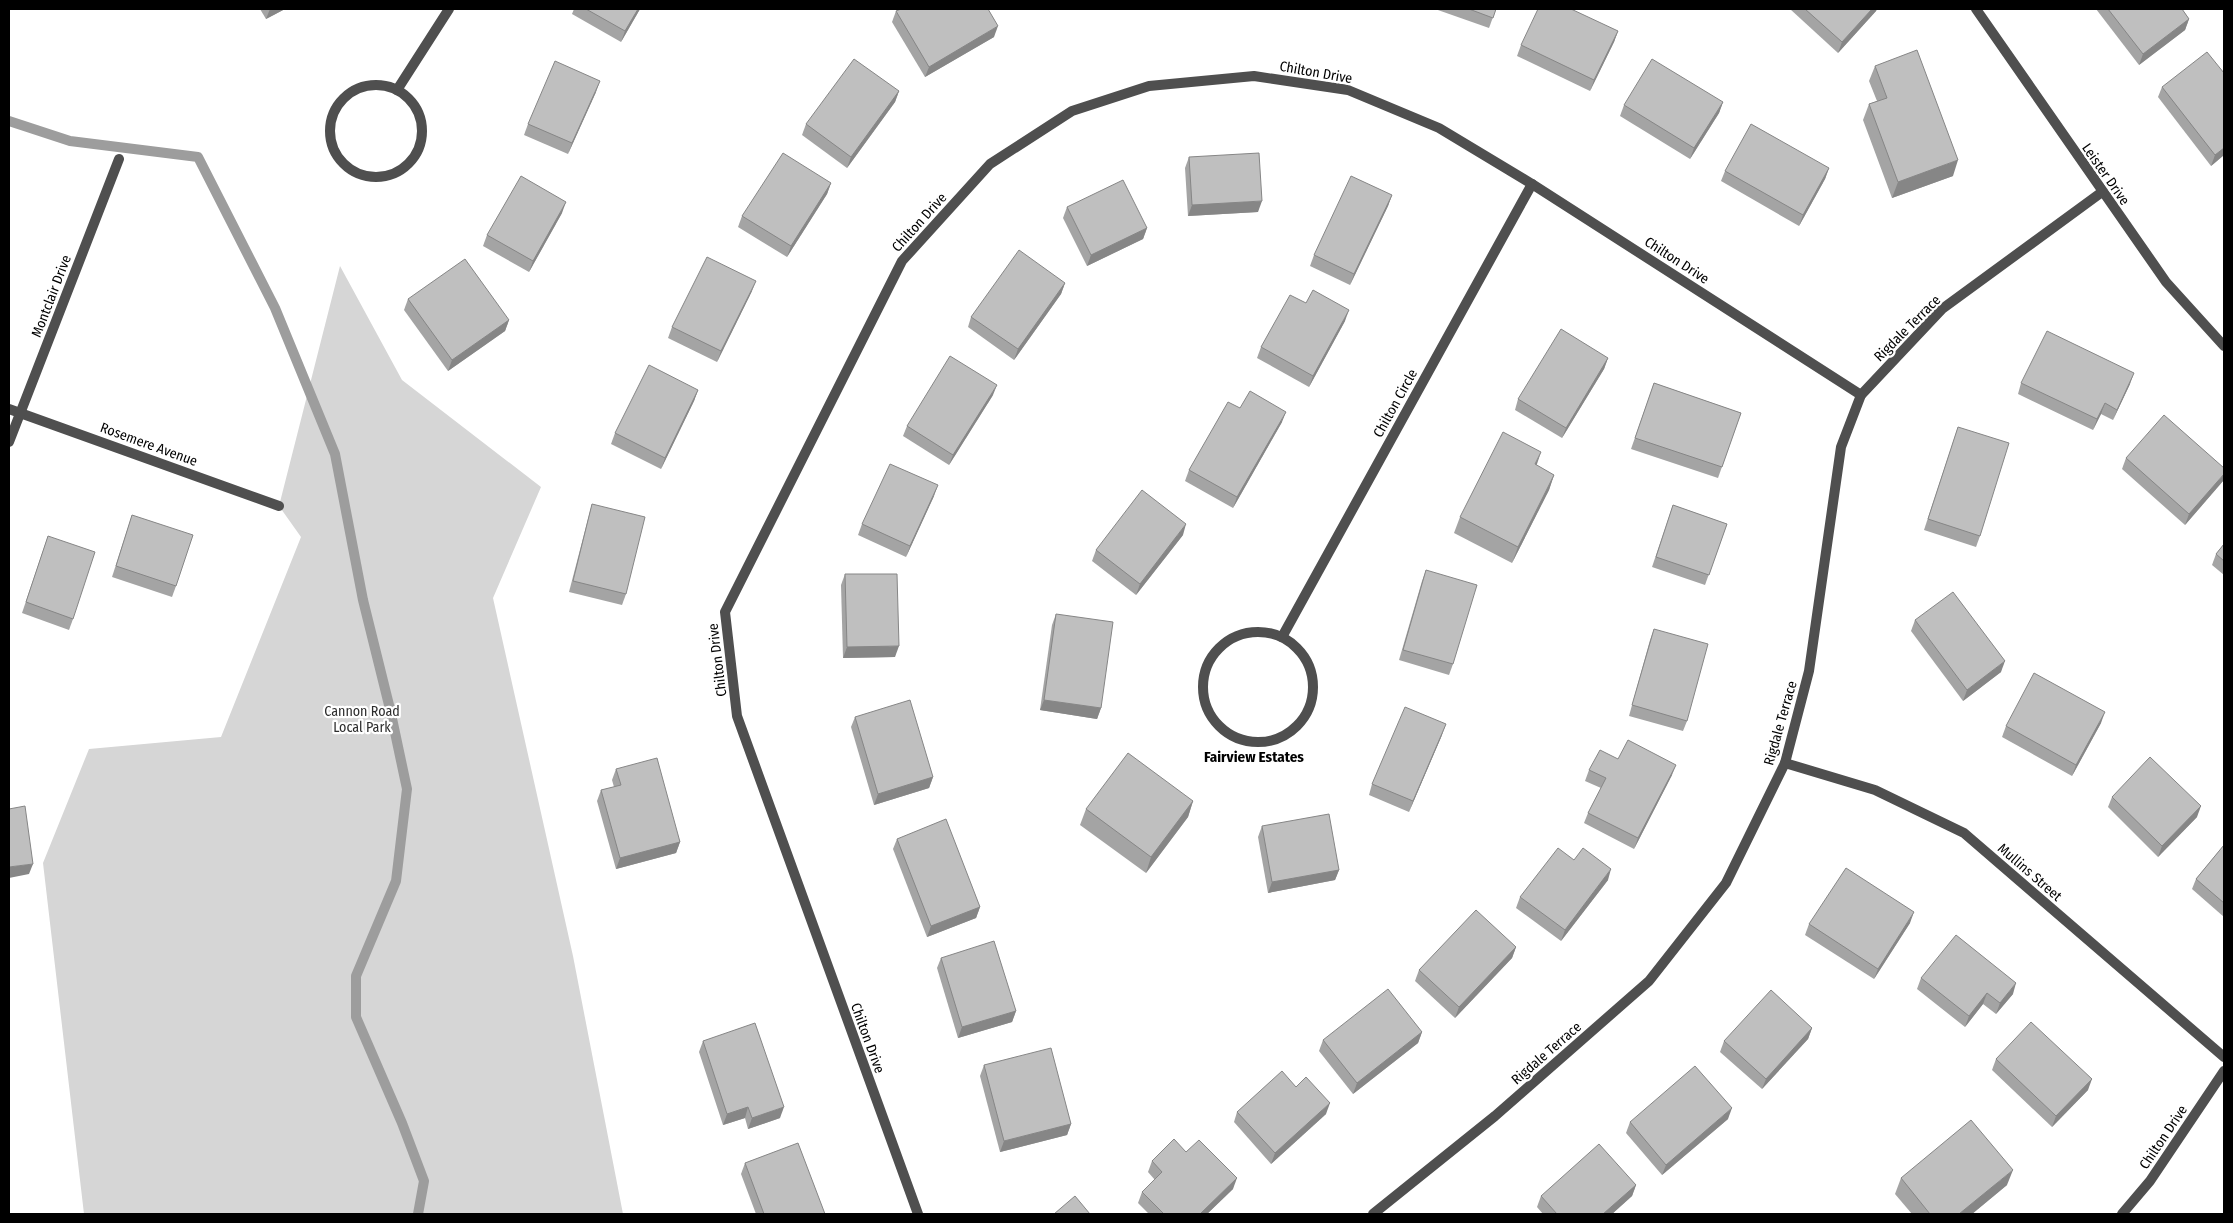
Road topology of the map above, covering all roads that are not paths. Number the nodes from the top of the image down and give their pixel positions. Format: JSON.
{"nodes":[{"id":1,"x":449,"y":9,"type":"edge"},
{"id":2,"x":1976,"y":9,"type":"edge"},
{"id":3,"x":397,"y":90,"type":"junction"},
{"id":4,"x":119,"y":159,"type":"dead end"},
{"id":5,"x":1532,"y":184,"type":"junction"},
{"id":6,"x":2102,"y":192,"type":"junction"},
{"id":7,"x":2224,"y":346,"type":"edge"},
{"id":8,"x":1861,"y":395,"type":"junction"},
{"id":9,"x":9,"y":409,"type":"edge"},
{"id":10,"x":20,"y":412,"type":"junction"},
{"id":11,"x":9,"y":442,"type":"edge"},
{"id":12,"x":279,"y":506,"type":"dead end"},
{"id":13,"x":1282,"y":636,"type":"junction"},
{"id":14,"x":1785,"y":763,"type":"junction"},
{"id":15,"x":2224,"y":1058,"type":"edge"},
{"id":16,"x":2224,"y":1071,"type":"edge"},
{"id":17,"x":918,"y":1214,"type":"edge"},
{"id":18,"x":1373,"y":1214,"type":"edge"},
{"id":19,"x":2122,"y":1214,"type":"edge"}],
"edges":[{"from":1,"to":3,"type":"street"},
{"from":2,"to":6,"type":"street","name":"Leister Drive"},
{"from":3,"to":3,"type":"street"},
{"from":4,"to":10,"type":"street","name":"Montclair Drive"},
{"from":5,"to":8,"type":"street","name":"Chilton Drive"},
{"from":5,"to":13,"type":"street","name":"Chilton Circle"},
{"from":5,"to":17,"type":"street","name":"Chilton Drive"},
{"from":6,"to":7,"type":"street","name":"Leister Drive"},
{"from":6,"to":8,"type":"street","name":"Rigdale Terrace"},
{"from":8,"to":14,"type":"street","name":"Rigdale Terrace"},
{"from":9,"to":10,"type":"street","name":"Rosemere Avenue"},
{"from":10,"to":11,"type":"street","name":"Montclair Drive"},
{"from":10,"to":12,"type":"street","name":"Rosemere Avenue"},
{"from":13,"to":13,"type":"street"},
{"from":14,"to":15,"type":"street","name":"Mullins Street"},
{"from":14,"to":18,"type":"street","name":"Rigdale Terrace"},
{"from":16,"to":19,"type":"street","name":"Chilton Drive"}]}
